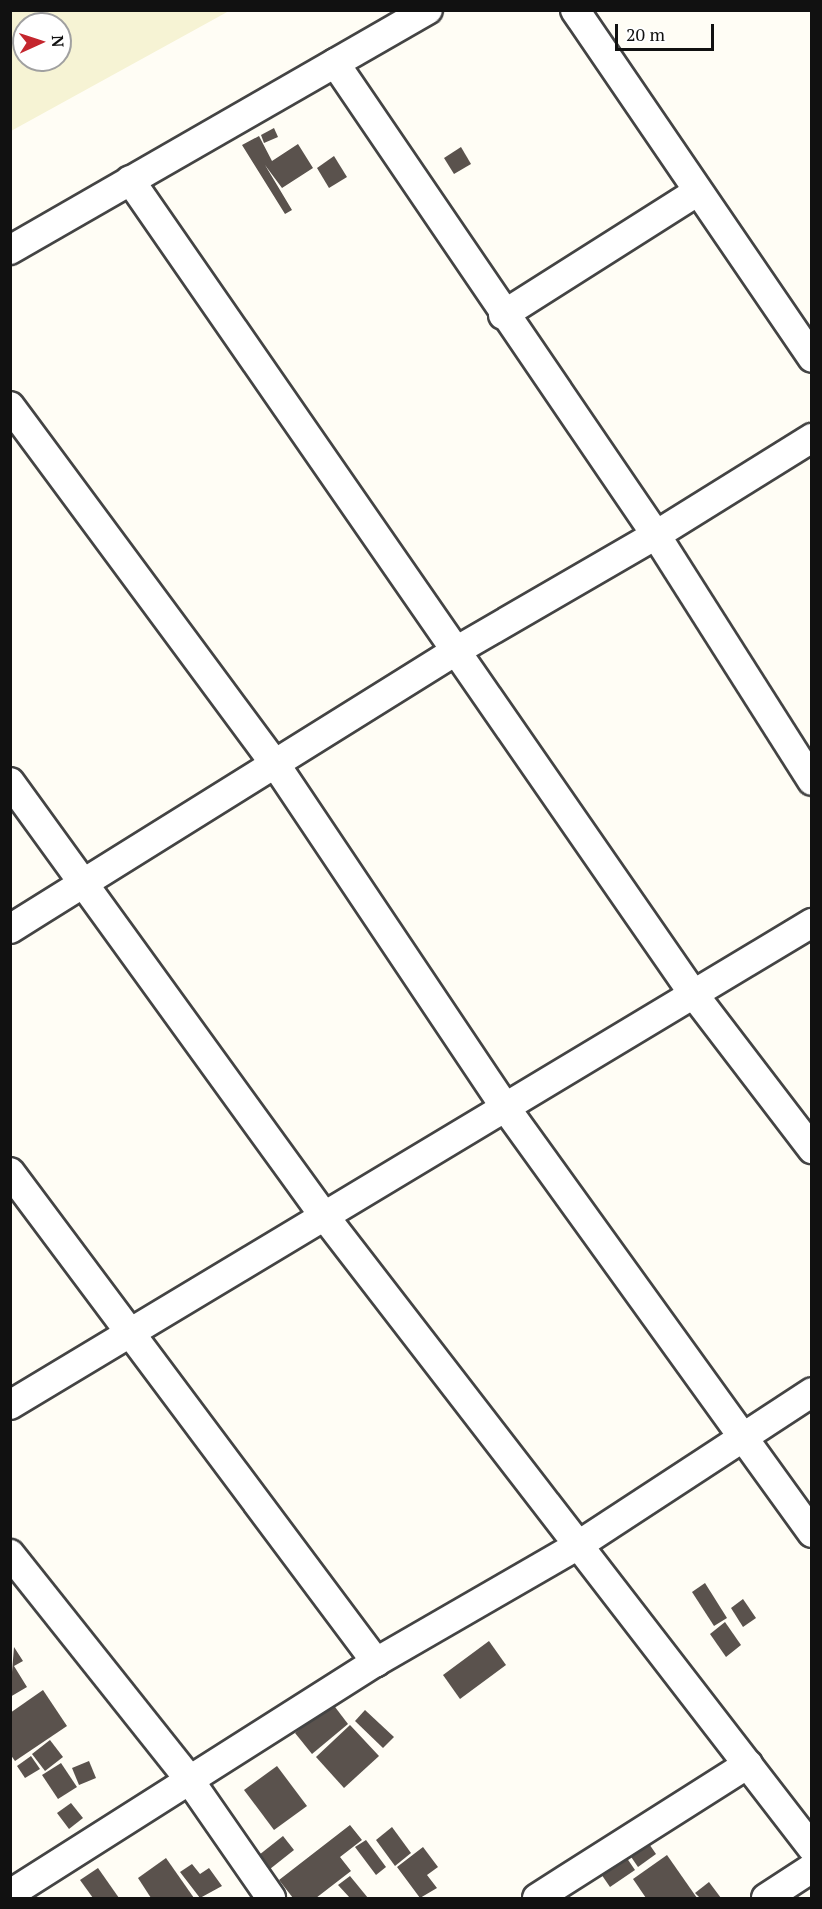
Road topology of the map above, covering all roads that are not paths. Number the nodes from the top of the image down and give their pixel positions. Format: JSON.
{"nodes":[{"id":1,"x":428,"y":10,"type":"edge"},
{"id":2,"x":575,"y":10,"type":"edge"},
{"id":3,"x":335,"y":63,"type":"junction"},
{"id":4,"x":130,"y":180,"type":"junction"},
{"id":5,"x":697,"y":192,"type":"junction"},
{"id":6,"x":10,"y":250,"type":"edge"},
{"id":7,"x":503,"y":315,"type":"junction"},
{"id":8,"x":812,"y":358,"type":"edge"},
{"id":9,"x":10,"y":406,"type":"edge"},
{"id":10,"x":812,"y":438,"type":"edge"},
{"id":11,"x":656,"y":535,"type":"junction"},
{"id":12,"x":454,"y":652,"type":"junction"},
{"id":13,"x":276,"y":765,"type":"junction"},
{"id":14,"x":812,"y":781,"type":"edge"},
{"id":15,"x":10,"y":782,"type":"edge"},
{"id":16,"x":82,"y":882,"type":"junction"},
{"id":17,"x":812,"y":923,"type":"edge"},
{"id":18,"x":10,"y":929,"type":"edge"},
{"id":19,"x":692,"y":992,"type":"junction"},
{"id":20,"x":505,"y":1107,"type":"junction"},
{"id":21,"x":812,"y":1149,"type":"edge"},
{"id":22,"x":10,"y":1172,"type":"edge"},
{"id":23,"x":322,"y":1213,"type":"junction"},
{"id":24,"x":131,"y":1333,"type":"junction"},
{"id":25,"x":812,"y":1392,"type":"edge"},
{"id":26,"x":10,"y":1405,"type":"edge"},
{"id":27,"x":740,"y":1436,"type":"junction"},
{"id":28,"x":812,"y":1533,"type":"edge"},
{"id":29,"x":580,"y":1544,"type":"junction"},
{"id":30,"x":10,"y":1554,"type":"edge"},
{"id":31,"x":376,"y":1662,"type":"junction"},
{"id":32,"x":748,"y":1764,"type":"junction"},
{"id":33,"x":188,"y":1778,"type":"junction"},
{"id":34,"x":812,"y":1848,"type":"edge"},
{"id":35,"x":812,"y":1868,"type":"edge"},
{"id":36,"x":10,"y":1894,"type":"edge"},
{"id":37,"x":271,"y":1899,"type":"edge"},
{"id":38,"x":537,"y":1899,"type":"edge"},
{"id":39,"x":766,"y":1899,"type":"edge"}],
"edges":[{"from":1,"to":3,"type":"street"},
{"from":2,"to":5,"type":"street"},
{"from":3,"to":4,"type":"street"},
{"from":3,"to":7,"type":"street"},
{"from":4,"to":6,"type":"street"},
{"from":4,"to":12,"type":"street"},
{"from":5,"to":7,"type":"street"},
{"from":5,"to":8,"type":"street"},
{"from":7,"to":11,"type":"street"},
{"from":9,"to":13,"type":"street"},
{"from":10,"to":11,"type":"street"},
{"from":11,"to":12,"type":"street"},
{"from":11,"to":14,"type":"street"},
{"from":12,"to":13,"type":"street"},
{"from":12,"to":19,"type":"street"},
{"from":13,"to":16,"type":"street"},
{"from":13,"to":20,"type":"street"},
{"from":15,"to":16,"type":"street"},
{"from":16,"to":18,"type":"street"},
{"from":16,"to":23,"type":"street"},
{"from":17,"to":19,"type":"street"},
{"from":19,"to":20,"type":"street"},
{"from":19,"to":21,"type":"street"},
{"from":20,"to":23,"type":"street"},
{"from":20,"to":27,"type":"street"},
{"from":22,"to":24,"type":"street"},
{"from":23,"to":24,"type":"street"},
{"from":23,"to":29,"type":"street"},
{"from":24,"to":26,"type":"street"},
{"from":24,"to":31,"type":"street"},
{"from":25,"to":27,"type":"street"},
{"from":27,"to":28,"type":"street"},
{"from":27,"to":29,"type":"street"},
{"from":29,"to":31,"type":"street"},
{"from":29,"to":32,"type":"street"},
{"from":30,"to":33,"type":"street"},
{"from":31,"to":33,"type":"street"},
{"from":32,"to":34,"type":"street"},
{"from":32,"to":38,"type":"street"},
{"from":33,"to":36,"type":"street"},
{"from":33,"to":37,"type":"street"},
{"from":35,"to":39,"type":"street"}]}
